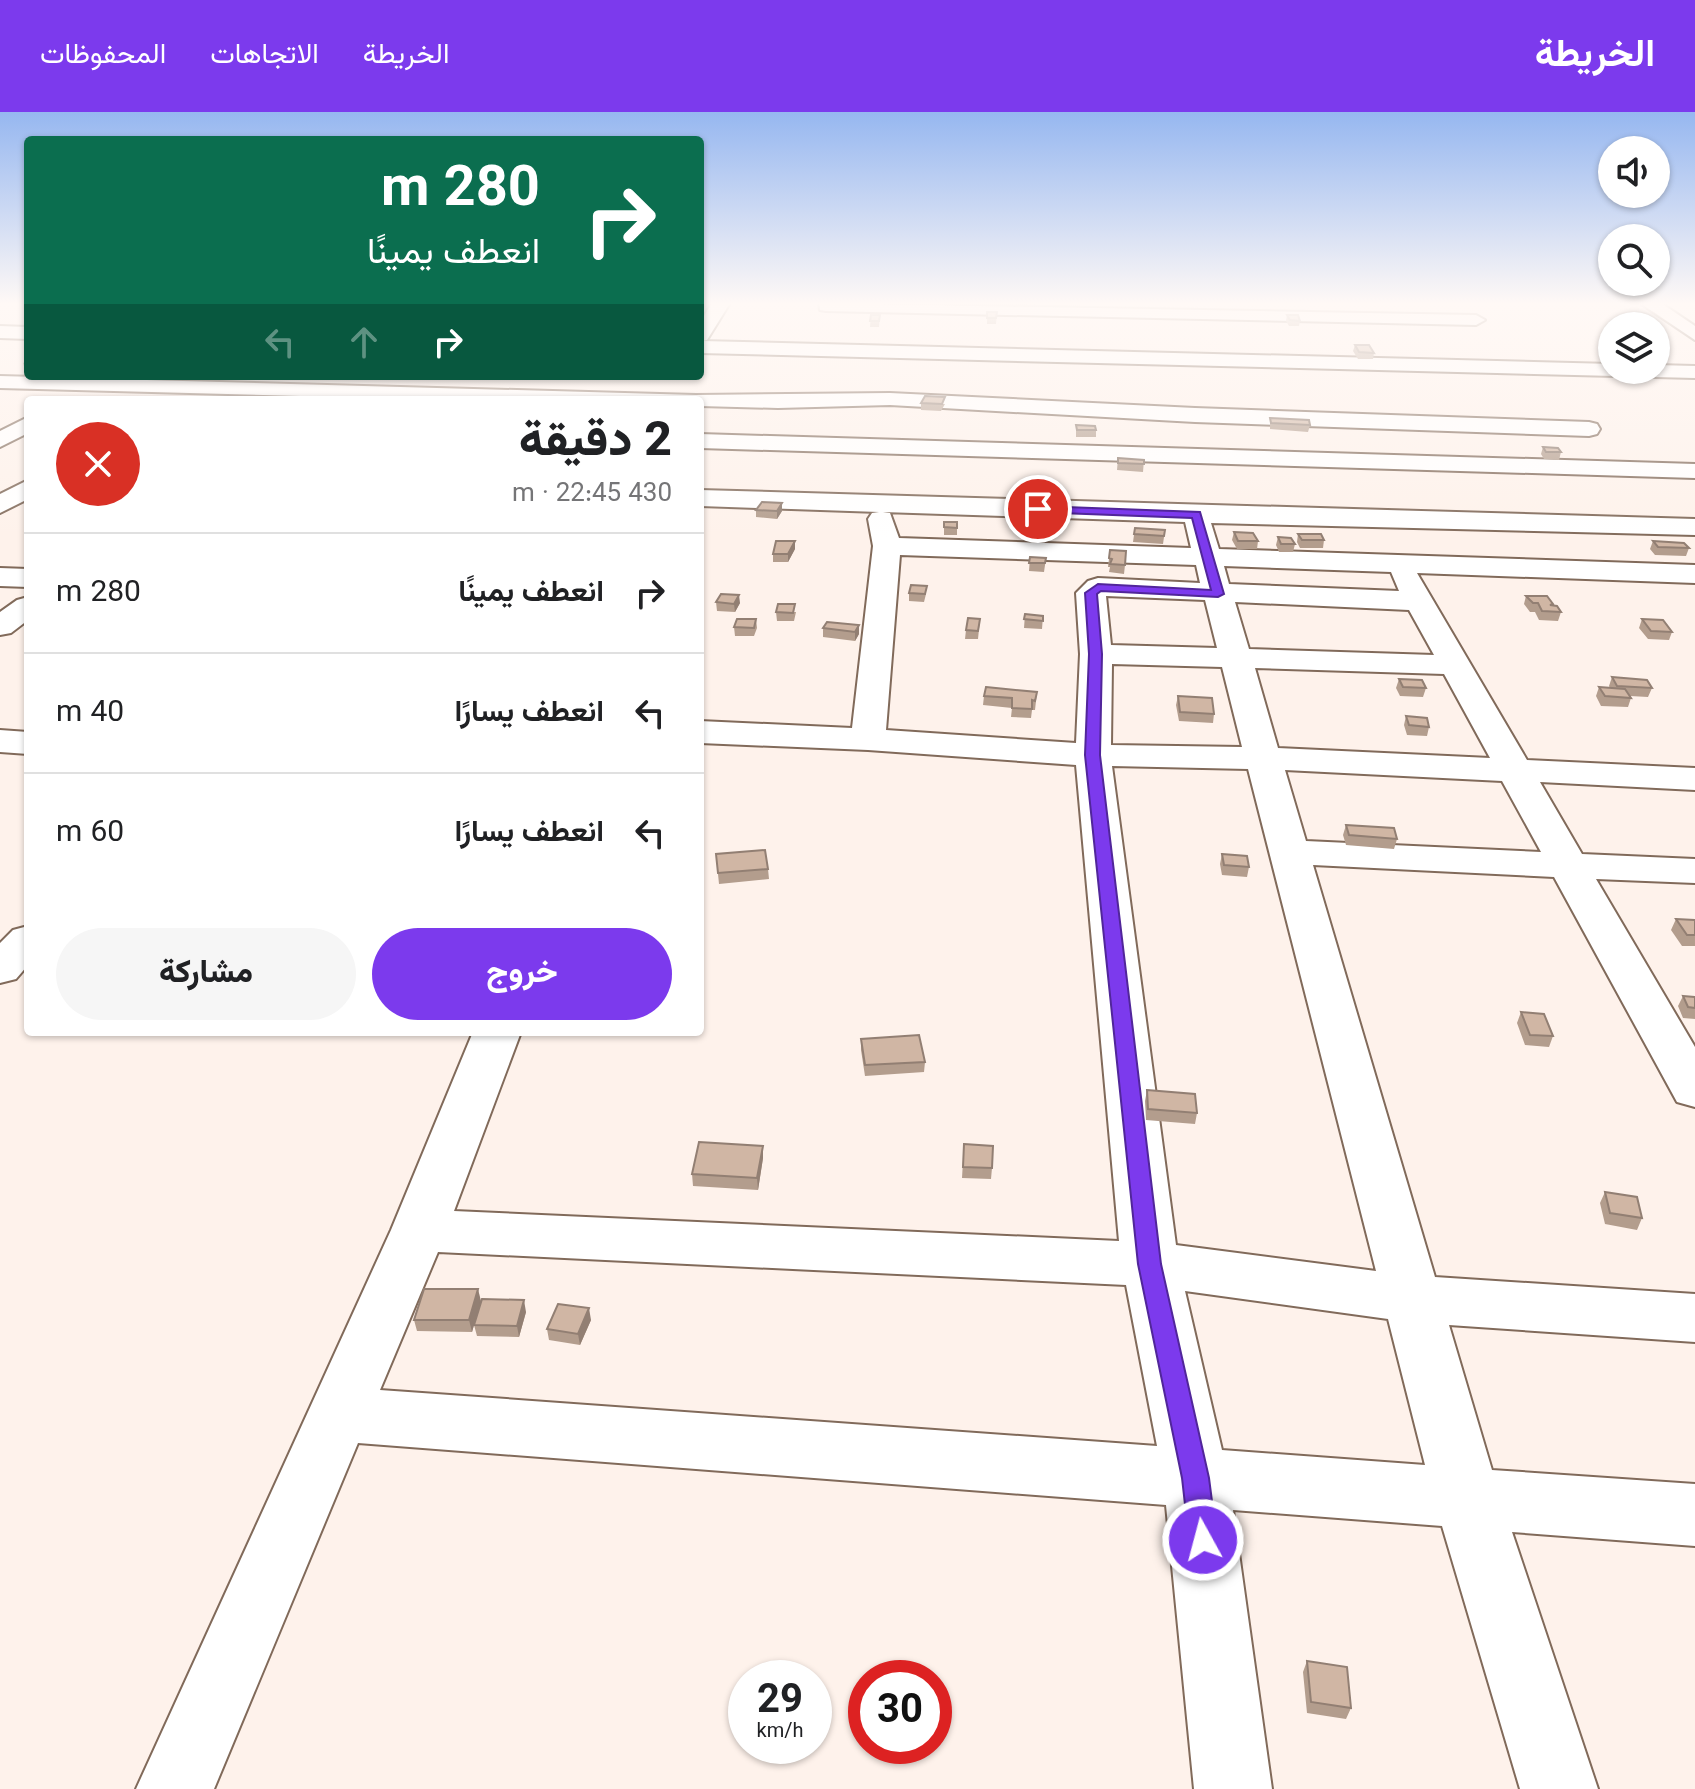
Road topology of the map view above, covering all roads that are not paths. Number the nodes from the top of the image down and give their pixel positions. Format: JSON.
{"nodes":[{"id":1,"x":39,"y":381,"type":"edge"},
{"id":2,"x":104,"y":381,"type":"edge"},
{"id":3,"x":140,"y":381,"type":"edge"},
{"id":4,"x":535,"y":381,"type":"edge"},
{"id":5,"x":868,"y":381,"type":"edge"},
{"id":6,"x":894,"y":381,"type":"edge"},
{"id":7,"x":922,"y":381,"type":"edge"},
{"id":8,"x":1031,"y":381,"type":"edge"},
{"id":9,"x":1405,"y":381,"type":"edge"},
{"id":10,"x":1540,"y":381,"type":"edge"},
{"id":11,"x":0,"y":382,"type":"edge"},
{"id":12,"x":325,"y":388,"type":"edge"},
{"id":13,"x":1547,"y":388,"type":"dead end"},
{"id":14,"x":77,"y":396,"type":"edge"},
{"id":15,"x":498,"y":396,"type":"edge"},
{"id":16,"x":521,"y":396,"type":"edge"},
{"id":17,"x":704,"y":400,"type":"edge"},
{"id":18,"x":1033,"y":407,"type":"junction"},
{"id":19,"x":1568,"y":409,"type":"dead end"},
{"id":20,"x":0,"y":421,"type":"edge"},
{"id":21,"x":24,"y":423,"type":"edge"},
{"id":22,"x":1435,"y":423,"type":"junction"},
{"id":23,"x":24,"y":425,"type":"edge"},
{"id":24,"x":1589,"y":429,"type":"junction"},
{"id":25,"x":0,"y":440,"type":"edge"},
{"id":26,"x":704,"y":441,"type":"edge"},
{"id":27,"x":886,"y":448,"type":"junction"},
{"id":28,"x":1466,"y":464,"type":"junction"},
{"id":29,"x":1037,"y":466,"type":"junction"},
{"id":30,"x":1630,"y":469,"type":"junction"},
{"id":31,"x":1695,"y":471,"type":"edge"},
{"id":32,"x":0,"y":475,"type":"edge"},
{"id":33,"x":24,"y":476,"type":"edge"},
{"id":34,"x":24,"y":490,"type":"edge"},
{"id":35,"x":704,"y":498,"type":"edge"},
{"id":36,"x":873,"y":504,"type":"junction"},
{"id":37,"x":0,"y":505,"type":"edge"},
{"id":38,"x":1038,"y":509,"type":"junction"},
{"id":39,"x":0,"y":512,"type":"edge"},
{"id":40,"x":24,"y":514,"type":"edge"},
{"id":41,"x":1372,"y":520,"type":"junction"},
{"id":42,"x":1508,"y":522,"type":"junction"},
{"id":43,"x":1689,"y":527,"type":"edge"},
{"id":44,"x":887,"y":546,"type":"junction"},
{"id":45,"x":1207,"y":555,"type":"junction"},
{"id":46,"x":1397,"y":561,"type":"junction"},
{"id":47,"x":1695,"y":574,"type":"edge"},
{"id":48,"x":0,"y":577,"type":"edge"},
{"id":49,"x":24,"y":578,"type":"edge"},
{"id":50,"x":1418,"y":601,"type":"junction"},
{"id":51,"x":24,"y":609,"type":"edge"},
{"id":52,"x":0,"y":626,"type":"edge"},
{"id":53,"x":1096,"y":654,"type":"junction"},
{"id":54,"x":1236,"y":658,"type":"junction"},
{"id":55,"x":1454,"y":665,"type":"junction"},
{"id":56,"x":704,"y":732,"type":"edge"},
{"id":57,"x":868,"y":739,"type":"junction"},
{"id":58,"x":0,"y":741,"type":"edge"},
{"id":59,"x":24,"y":743,"type":"edge"},
{"id":60,"x":1093,"y":755,"type":"junction"},
{"id":61,"x":1263,"y":758,"type":"junction"},
{"id":62,"x":1514,"y":770,"type":"junction"},
{"id":63,"x":1695,"y":779,"type":"edge"},
{"id":64,"x":1289,"y":852,"type":"junction"},
{"id":65,"x":1567,"y":865,"type":"junction"},
{"id":66,"x":1695,"y":871,"type":"edge"},
{"id":67,"x":24,"y":943,"type":"edge"},
{"id":68,"x":0,"y":969,"type":"edge"},
{"id":69,"x":495,"y":1036,"type":"edge"},
{"id":70,"x":1695,"y":1090,"type":"edge"},
{"id":71,"x":419,"y":1230,"type":"junction"},
{"id":72,"x":1150,"y":1264,"type":"junction"},
{"id":73,"x":1412,"y":1299,"type":"junction"},
{"id":74,"x":1695,"y":1318,"type":"edge"},
{"id":75,"x":339,"y":1414,"type":"junction"},
{"id":76,"x":1196,"y":1478,"type":"junction"},
{"id":77,"x":1467,"y":1498,"type":"junction"},
{"id":78,"x":1695,"y":1515,"type":"edge"},
{"id":79,"x":175,"y":1789,"type":"edge"},
{"id":80,"x":1233,"y":1789,"type":"edge"},
{"id":81,"x":1559,"y":1789,"type":"edge"}],
"edges":[{"from":1,"to":11,"type":"street"},
{"from":2,"to":14,"type":"street"},
{"from":3,"to":12,"type":"street"},
{"from":4,"to":16,"type":"street"},
{"from":5,"to":17,"type":"street"},
{"from":6,"to":27,"type":"street"},
{"from":7,"to":18,"type":"street"},
{"from":8,"to":18,"type":"street"},
{"from":9,"to":22,"type":"street"},
{"from":10,"to":13,"type":"street"},
{"from":12,"to":15,"type":"street"},
{"from":18,"to":22,"type":"street"},
{"from":18,"to":29,"type":"street"},
{"from":19,"to":24,"type":"street"},
{"from":20,"to":21,"type":"street"},
{"from":22,"to":24,"type":"street"},
{"from":22,"to":28,"type":"street"},
{"from":23,"to":25,"type":"street"},
{"from":24,"to":30,"type":"street"},
{"from":26,"to":27,"type":"street"},
{"from":27,"to":29,"type":"street"},
{"from":27,"to":36,"type":"street"},
{"from":28,"to":29,"type":"street"},
{"from":28,"to":30,"type":"street"},
{"from":28,"to":42,"type":"street"},
{"from":29,"to":38,"type":"street"},
{"from":30,"to":31,"type":"street"},
{"from":30,"to":43,"type":"street"},
{"from":32,"to":33,"type":"street"},
{"from":34,"to":37,"type":"street"},
{"from":35,"to":36,"type":"street"},
{"from":36,"to":38,"type":"street"},
{"from":36,"to":44,"type":"street"},
{"from":38,"to":45,"type":"street"},
{"from":39,"to":40,"type":"street"},
{"from":41,"to":42,"type":"street"},
{"from":41,"to":45,"type":"street"},
{"from":41,"to":46,"type":"street"},
{"from":42,"to":43,"type":"street"},
{"from":44,"to":45,"type":"street"},
{"from":44,"to":57,"type":"street"},
{"from":45,"to":46,"type":"street"},
{"from":45,"to":50,"type":"street"},
{"from":45,"to":53,"type":"street"},
{"from":45,"to":54,"type":"street"},
{"from":46,"to":47,"type":"street"},
{"from":46,"to":50,"type":"street"},
{"from":48,"to":49,"type":"street"},
{"from":50,"to":55,"type":"street"},
{"from":51,"to":52,"type":"street"},
{"from":53,"to":54,"type":"street"},
{"from":53,"to":60,"type":"street"},
{"from":54,"to":55,"type":"street"},
{"from":54,"to":61,"type":"street"},
{"from":55,"to":62,"type":"street"},
{"from":56,"to":57,"type":"street"},
{"from":57,"to":60,"type":"street"},
{"from":58,"to":59,"type":"street"},
{"from":60,"to":61,"type":"street"},
{"from":60,"to":72,"type":"street"},
{"from":61,"to":62,"type":"street"},
{"from":61,"to":64,"type":"street"},
{"from":62,"to":63,"type":"street"},
{"from":62,"to":65,"type":"street"},
{"from":64,"to":65,"type":"street"},
{"from":64,"to":73,"type":"street"},
{"from":65,"to":66,"type":"street"},
{"from":65,"to":70,"type":"street"},
{"from":67,"to":68,"type":"street"},
{"from":69,"to":71,"type":"street"},
{"from":71,"to":72,"type":"street"},
{"from":71,"to":75,"type":"street"},
{"from":72,"to":73,"type":"street"},
{"from":72,"to":76,"type":"street"},
{"from":73,"to":74,"type":"street"},
{"from":73,"to":77,"type":"street"},
{"from":75,"to":76,"type":"street"},
{"from":75,"to":79,"type":"street"},
{"from":76,"to":77,"type":"street"},
{"from":76,"to":80,"type":"street"},
{"from":77,"to":78,"type":"street"},
{"from":77,"to":81,"type":"street"}]}
